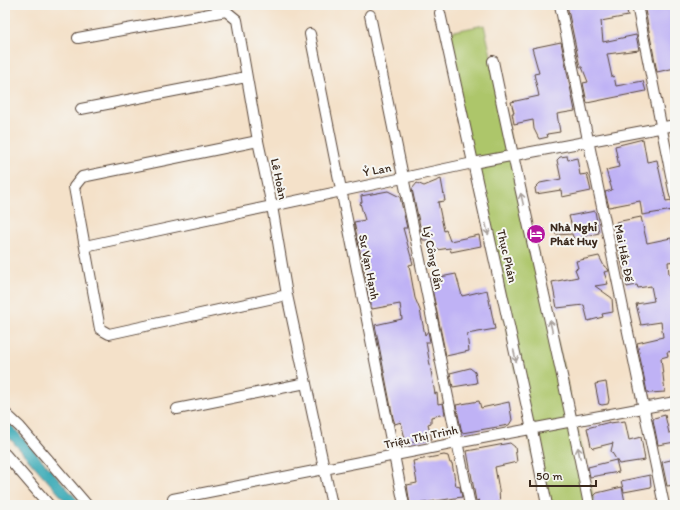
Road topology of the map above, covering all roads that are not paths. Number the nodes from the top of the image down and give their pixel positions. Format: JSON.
{"nodes":[{"id":1,"x":560,"y":5,"type":"edge"},
{"id":2,"x":637,"y":5,"type":"edge"},
{"id":3,"x":440,"y":13,"type":"dead end"},
{"id":4,"x":370,"y":15,"type":"dead end"},
{"id":5,"x":310,"y":34,"type":"dead end"},
{"id":6,"x":78,"y":38,"type":"dead end"},
{"id":7,"x":493,"y":61,"type":"dead end"},
{"id":8,"x":246,"y":77,"type":"junction"},
{"id":9,"x":81,"y":109,"type":"dead end"},
{"id":10,"x":675,"y":125,"type":"edge"},
{"id":11,"x":661,"y":127,"type":"junction"},
{"id":12,"x":258,"y":141,"type":"junction"},
{"id":13,"x":588,"y":142,"type":"junction"},
{"id":14,"x":512,"y":156,"type":"junction"},
{"id":15,"x":473,"y":163,"type":"junction"},
{"id":16,"x":404,"y":178,"type":"junction"},
{"id":17,"x":340,"y":191,"type":"junction"},
{"id":18,"x":675,"y":195,"type":"edge"},
{"id":19,"x":272,"y":206,"type":"junction"},
{"id":20,"x":85,"y":246,"type":"junction"},
{"id":21,"x":287,"y":295,"type":"junction"},
{"id":22,"x":306,"y":383,"type":"junction"},
{"id":23,"x":675,"y":402,"type":"edge"},
{"id":24,"x":642,"y":408,"type":"junction"},
{"id":25,"x":177,"y":409,"type":"dead end"},
{"id":26,"x":5,"y":413,"type":"edge"},
{"id":27,"x":573,"y":422,"type":"junction"},
{"id":28,"x":532,"y":430,"type":"junction"},
{"id":29,"x":456,"y":443,"type":"junction"},
{"id":30,"x":5,"y":454,"type":"edge"},
{"id":31,"x":393,"y":456,"type":"junction"},
{"id":32,"x":324,"y":470,"type":"junction"},
{"id":33,"x":173,"y":499,"type":"dead end"},
{"id":34,"x":50,"y":505,"type":"edge"},
{"id":35,"x":88,"y":505,"type":"edge"},
{"id":36,"x":332,"y":505,"type":"edge"},
{"id":37,"x":404,"y":505,"type":"edge"},
{"id":38,"x":470,"y":505,"type":"edge"},
{"id":39,"x":547,"y":505,"type":"edge"},
{"id":40,"x":589,"y":505,"type":"edge"},
{"id":41,"x":664,"y":505,"type":"edge"}],
"edges":[{"from":1,"to":13,"type":"street","name":"Mai Hắc Đế"},
{"from":2,"to":11,"type":"street"},
{"from":3,"to":15,"type":"street","name":"Thục Phán"},
{"from":4,"to":16,"type":"street","name":"Lý Công Uẩn"},
{"from":5,"to":17,"type":"street","name":"Sư Vạn Hạnh"},
{"from":6,"to":8,"type":"street","name":"Lê Hoàn"},
{"from":7,"to":14,"type":"street"},
{"from":8,"to":9,"type":"street"},
{"from":8,"to":12,"type":"street","name":"Lê Hoàn"},
{"from":10,"to":11,"type":"street","name":"Ỷ Lan"},
{"from":11,"to":13,"type":"street","name":"Ỷ Lan"},
{"from":11,"to":18,"type":"street"},
{"from":12,"to":19,"type":"street","name":"Lê Hoàn"},
{"from":12,"to":20,"type":"street"},
{"from":13,"to":14,"type":"street","name":"Ỷ Lan"},
{"from":13,"to":24,"type":"street","name":"Mai Hắc Đế"},
{"from":14,"to":15,"type":"street","name":"Ỷ Lan"},
{"from":27,"to":14,"type":"street","one_way":true},
{"from":15,"to":16,"type":"street","name":"Ỷ Lan"},
{"from":15,"to":28,"type":"street","name":"Thục Phán","one_way":true},
{"from":16,"to":17,"type":"street","name":"Ỷ Lan"},
{"from":16,"to":29,"type":"street","name":"Lý Công Uẩn"},
{"from":17,"to":19,"type":"street","name":"Ỷ Lan"},
{"from":17,"to":31,"type":"street","name":"Sư Vạn Hạnh"},
{"from":19,"to":20,"type":"street","name":"Ỷ Lan"},
{"from":19,"to":21,"type":"street","name":"Lê Hoàn"},
{"from":20,"to":21,"type":"street"},
{"from":21,"to":22,"type":"street","name":"Lê Hoàn"},
{"from":22,"to":25,"type":"street"},
{"from":22,"to":32,"type":"street","name":"Lê Hoàn"},
{"from":23,"to":24,"type":"street","name":"Triệu Thị Trinh"},
{"from":24,"to":27,"type":"street","name":"Triệu Thị Trinh"},
{"from":24,"to":41,"type":"street","name":"Mai Hắc Đế"},
{"from":26,"to":35,"type":"street"},
{"from":27,"to":28,"type":"street","name":"Triệu Thị Trinh"},
{"from":40,"to":27,"type":"street","one_way":true},
{"from":28,"to":29,"type":"street","name":"Triệu Thị Trinh"},
{"from":28,"to":39,"type":"street","name":"Thục Phán"},
{"from":29,"to":31,"type":"street","name":"Triệu Thị Trinh"},
{"from":29,"to":38,"type":"street","name":"Lý Công Uẩn"},
{"from":30,"to":34,"type":"street"},
{"from":31,"to":32,"type":"street","name":"Triệu Thị Trinh"},
{"from":31,"to":37,"type":"street","name":"Sư Vạn Hạnh"},
{"from":32,"to":33,"type":"street","name":"Triệu Thị Trinh"},
{"from":32,"to":36,"type":"street","name":"Lê Hoàn"}]}
